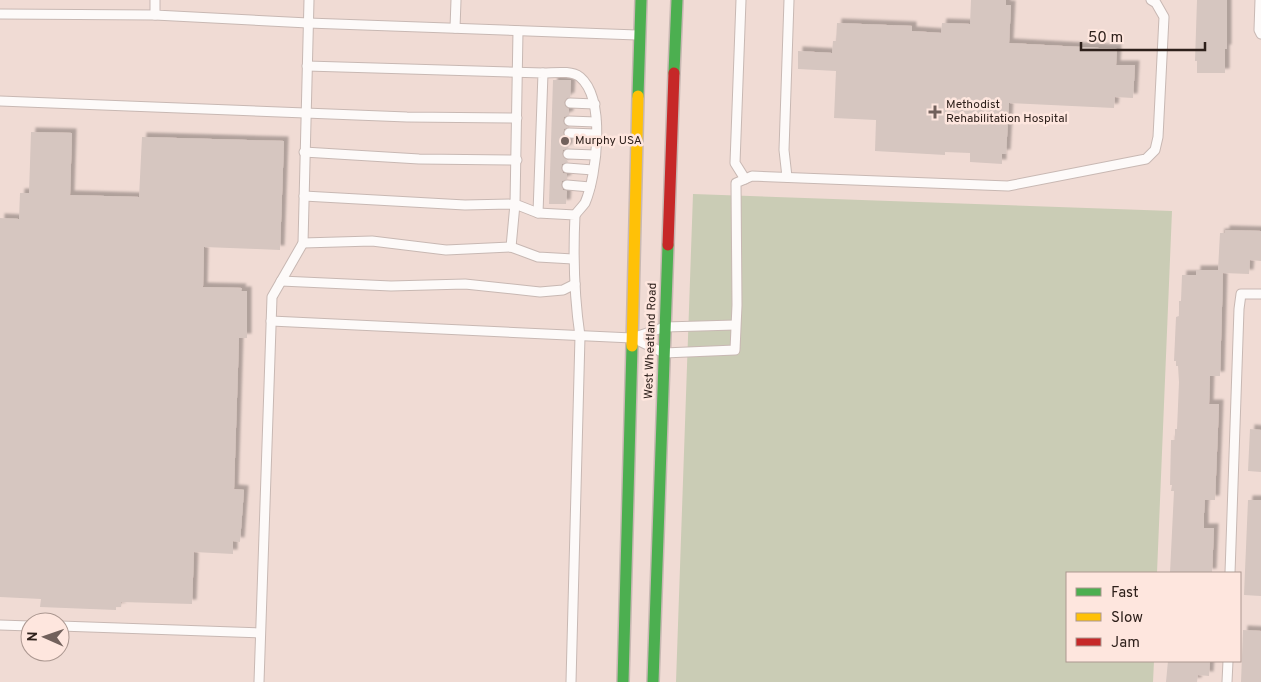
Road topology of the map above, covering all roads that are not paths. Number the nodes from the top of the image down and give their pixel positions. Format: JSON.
{"nodes":[{"id":1,"x":155,"y":0,"type":"edge"},
{"id":2,"x":309,"y":0,"type":"edge"},
{"id":3,"x":456,"y":0,"type":"edge"},
{"id":4,"x":642,"y":0,"type":"edge"},
{"id":5,"x":677,"y":0,"type":"edge"},
{"id":6,"x":741,"y":0,"type":"edge"},
{"id":7,"x":789,"y":0,"type":"edge"},
{"id":8,"x":1151,"y":0,"type":"edge"},
{"id":9,"x":1260,"y":0,"type":"edge"},
{"id":10,"x":0,"y":14,"type":"edge"},
{"id":11,"x":155,"y":15,"type":"junction"},
{"id":12,"x":308,"y":23,"type":"junction"},
{"id":13,"x":455,"y":28,"type":"junction"},
{"id":14,"x":518,"y":31,"type":"junction"},
{"id":15,"x":1261,"y":34,"type":"edge"},
{"id":16,"x":640,"y":36,"type":"junction"},
{"id":17,"x":306,"y":66,"type":"junction"},
{"id":18,"x":518,"y":73,"type":"junction"},
{"id":19,"x":543,"y":73,"type":"junction"},
{"id":20,"x":0,"y":101,"type":"edge"},
{"id":21,"x":542,"y":102,"type":"junction"},
{"id":22,"x":553,"y":102,"type":"dead end"},
{"id":23,"x":570,"y":103,"type":"dead end"},
{"id":24,"x":594,"y":104,"type":"junction"},
{"id":25,"x":305,"y":113,"type":"junction"},
{"id":26,"x":517,"y":118,"type":"junction"},
{"id":27,"x":542,"y":120,"type":"junction"},
{"id":28,"x":552,"y":120,"type":"dead end"},
{"id":29,"x":569,"y":121,"type":"dead end"},
{"id":30,"x":596,"y":122,"type":"junction"},
{"id":31,"x":542,"y":132,"type":"junction"},
{"id":32,"x":551,"y":132,"type":"dead end"},
{"id":33,"x":569,"y":133,"type":"dead end"},
{"id":34,"x":596,"y":134,"type":"junction"},
{"id":35,"x":304,"y":152,"type":"junction"},
{"id":36,"x":541,"y":152,"type":"junction"},
{"id":37,"x":551,"y":153,"type":"dead end"},
{"id":38,"x":568,"y":154,"type":"dead end"},
{"id":39,"x":595,"y":155,"type":"junction"},
{"id":40,"x":517,"y":160,"type":"junction"},
{"id":41,"x":540,"y":166,"type":"junction"},
{"id":42,"x":550,"y":167,"type":"dead end"},
{"id":43,"x":567,"y":168,"type":"dead end"},
{"id":44,"x":593,"y":170,"type":"junction"},
{"id":45,"x":787,"y":177,"type":"junction"},
{"id":46,"x":745,"y":179,"type":"junction"},
{"id":47,"x":567,"y":185,"type":"dead end"},
{"id":48,"x":590,"y":187,"type":"junction"},
{"id":49,"x":304,"y":196,"type":"junction"},
{"id":50,"x":515,"y":204,"type":"junction"},
{"id":51,"x":538,"y":213,"type":"junction"},
{"id":52,"x":575,"y":215,"type":"junction"},
{"id":53,"x":303,"y":243,"type":"junction"},
{"id":54,"x":511,"y":247,"type":"junction"},
{"id":55,"x":574,"y":259,"type":"junction"},
{"id":56,"x":281,"y":281,"type":"junction"},
{"id":57,"x":574,"y":284,"type":"junction"},
{"id":58,"x":1261,"y":294,"type":"edge"},
{"id":59,"x":271,"y":321,"type":"junction"},
{"id":60,"x":735,"y":325,"type":"junction"},
{"id":61,"x":665,"y":326,"type":"junction"},
{"id":62,"x":580,"y":336,"type":"junction"},
{"id":63,"x":632,"y":338,"type":"junction"},
{"id":64,"x":664,"y":353,"type":"junction"},
{"id":65,"x":1230,"y":572,"type":"edge"},
{"id":66,"x":0,"y":625,"type":"edge"},
{"id":67,"x":20,"y":626,"type":"edge"},
{"id":68,"x":70,"y":626,"type":"edge"},
{"id":69,"x":260,"y":632,"type":"junction"},
{"id":70,"x":1228,"y":662,"type":"edge"},
{"id":71,"x":258,"y":682,"type":"edge"},
{"id":72,"x":571,"y":682,"type":"edge"},
{"id":73,"x":622,"y":682,"type":"edge"},
{"id":74,"x":653,"y":682,"type":"edge"},
{"id":75,"x":1227,"y":682,"type":"edge"}],
"edges":[{"from":1,"to":11,"type":"lane"},
{"from":2,"to":12,"type":"lane"},
{"from":3,"to":13,"type":"lane"},
{"from":4,"to":16,"type":"main road","name":"West Wheatland Road"},
{"from":5,"to":61,"type":"main road","name":"West Wheatland Road"},
{"from":6,"to":46,"type":"lane"},
{"from":7,"to":45,"type":"lane"},
{"from":8,"to":45,"type":"lane"},
{"from":9,"to":15,"type":"lane"},
{"from":10,"to":11,"type":"lane"},
{"from":11,"to":12,"type":"lane"},
{"from":12,"to":13,"type":"lane"},
{"from":12,"to":17,"type":"lane"},
{"from":13,"to":14,"type":"lane"},
{"from":14,"to":16,"type":"lane"},
{"from":14,"to":18,"type":"lane"},
{"from":16,"to":63,"type":"main road","name":"West Wheatland Road"},
{"from":17,"to":18,"type":"lane"},
{"from":17,"to":25,"type":"lane"},
{"from":18,"to":19,"type":"lane"},
{"from":18,"to":26,"type":"lane"},
{"from":19,"to":21,"type":"lane"},
{"from":19,"to":24,"type":"lane"},
{"from":20,"to":25,"type":"lane"},
{"from":21,"to":22,"type":"lane"},
{"from":21,"to":27,"type":"lane"},
{"from":23,"to":24,"type":"lane"},
{"from":24,"to":30,"type":"lane"},
{"from":25,"to":26,"type":"lane"},
{"from":25,"to":35,"type":"lane"},
{"from":26,"to":40,"type":"lane"},
{"from":27,"to":28,"type":"lane"},
{"from":27,"to":31,"type":"lane"},
{"from":29,"to":30,"type":"lane"},
{"from":30,"to":34,"type":"lane"},
{"from":31,"to":32,"type":"lane"},
{"from":31,"to":36,"type":"lane"},
{"from":33,"to":34,"type":"lane"},
{"from":34,"to":39,"type":"lane"},
{"from":35,"to":40,"type":"lane"},
{"from":35,"to":49,"type":"lane"},
{"from":36,"to":37,"type":"lane"},
{"from":36,"to":41,"type":"lane"},
{"from":38,"to":39,"type":"lane"},
{"from":39,"to":44,"type":"lane"},
{"from":40,"to":50,"type":"lane"},
{"from":41,"to":42,"type":"lane"},
{"from":41,"to":51,"type":"lane"},
{"from":43,"to":44,"type":"lane"},
{"from":44,"to":48,"type":"lane"},
{"from":45,"to":46,"type":"lane"},
{"from":46,"to":60,"type":"lane"},
{"from":47,"to":48,"type":"lane"},
{"from":48,"to":52,"type":"lane"},
{"from":49,"to":50,"type":"lane"},
{"from":49,"to":53,"type":"lane"},
{"from":50,"to":51,"type":"lane"},
{"from":50,"to":54,"type":"lane"},
{"from":51,"to":52,"type":"lane"},
{"from":52,"to":55,"type":"lane"},
{"from":53,"to":54,"type":"lane"},
{"from":53,"to":56,"type":"lane"},
{"from":54,"to":55,"type":"lane"},
{"from":55,"to":57,"type":"lane"},
{"from":56,"to":57,"type":"lane"},
{"from":56,"to":59,"type":"lane"},
{"from":57,"to":62,"type":"lane"},
{"from":58,"to":65,"type":"lane"},
{"from":59,"to":62,"type":"lane"},
{"from":59,"to":69,"type":"lane"},
{"from":60,"to":61,"type":"lane"},
{"from":60,"to":64,"type":"lane"},
{"from":61,"to":63,"type":"lane"},
{"from":61,"to":64,"type":"main road","name":"West Wheatland Road"},
{"from":62,"to":63,"type":"lane"},
{"from":62,"to":72,"type":"lane"},
{"from":63,"to":64,"type":"lane"},
{"from":63,"to":73,"type":"main road","name":"West Wheatland Road"},
{"from":64,"to":74,"type":"main road","name":"West Wheatland Road"},
{"from":66,"to":67,"type":"lane"},
{"from":68,"to":69,"type":"lane"},
{"from":69,"to":71,"type":"lane"},
{"from":70,"to":75,"type":"lane"}]}
